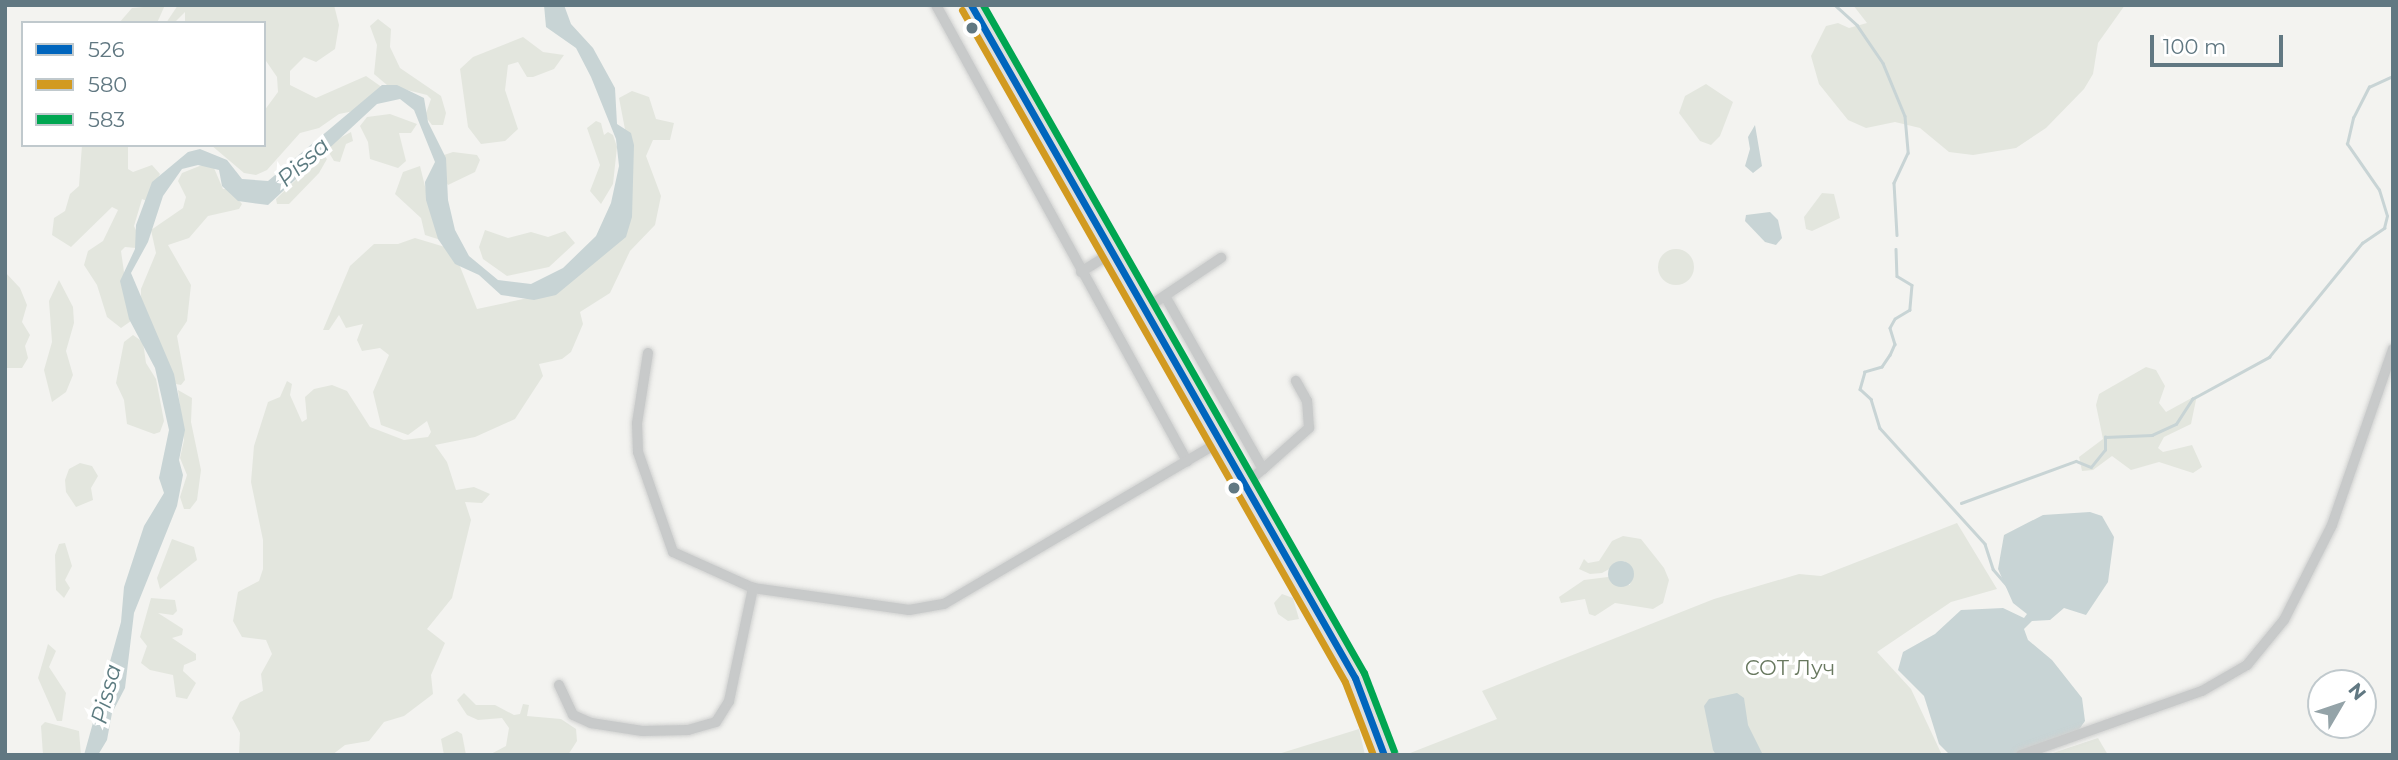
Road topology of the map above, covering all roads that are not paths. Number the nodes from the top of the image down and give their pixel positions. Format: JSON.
{"nodes":[{"id":1,"x":936,"y":5,"type":"edge"},
{"id":2,"x":971,"y":5,"type":"edge"},
{"id":3,"x":1113,"y":252,"type":"junction"},
{"id":4,"x":1221,"y":258,"type":"dead end"},
{"id":5,"x":1082,"y":272,"type":"junction"},
{"id":6,"x":1165,"y":296,"type":"junction"},
{"id":7,"x":1145,"y":309,"type":"junction"},
{"id":8,"x":2393,"y":349,"type":"edge"},
{"id":9,"x":648,"y":353,"type":"dead end"},
{"id":10,"x":1296,"y":381,"type":"dead end"},
{"id":11,"x":1221,"y":441,"type":"junction"},
{"id":12,"x":1187,"y":461,"type":"junction"},
{"id":13,"x":1263,"y":468,"type":"junction"},
{"id":14,"x":1245,"y":484,"type":"junction"},
{"id":15,"x":753,"y":588,"type":"junction"},
{"id":16,"x":559,"y":685,"type":"dead end"},
{"id":17,"x":1384,"y":755,"type":"edge"},
{"id":18,"x":2021,"y":755,"type":"edge"}],
"edges":[{"from":1,"to":5,"type":"street"},
{"from":2,"to":3,"type":"main road"},
{"from":3,"to":5,"type":"street"},
{"from":3,"to":7,"type":"main road"},
{"from":4,"to":6,"type":"street"},
{"from":5,"to":12,"type":"street"},
{"from":6,"to":7,"type":"street"},
{"from":6,"to":13,"type":"street"},
{"from":7,"to":11,"type":"main road"},
{"from":8,"to":18,"type":"street"},
{"from":9,"to":15,"type":"street"},
{"from":10,"to":13,"type":"street"},
{"from":11,"to":12,"type":"street"},
{"from":11,"to":14,"type":"main road"},
{"from":12,"to":15,"type":"street"},
{"from":13,"to":14,"type":"street"},
{"from":14,"to":17,"type":"main road"},
{"from":15,"to":16,"type":"street"}]}
